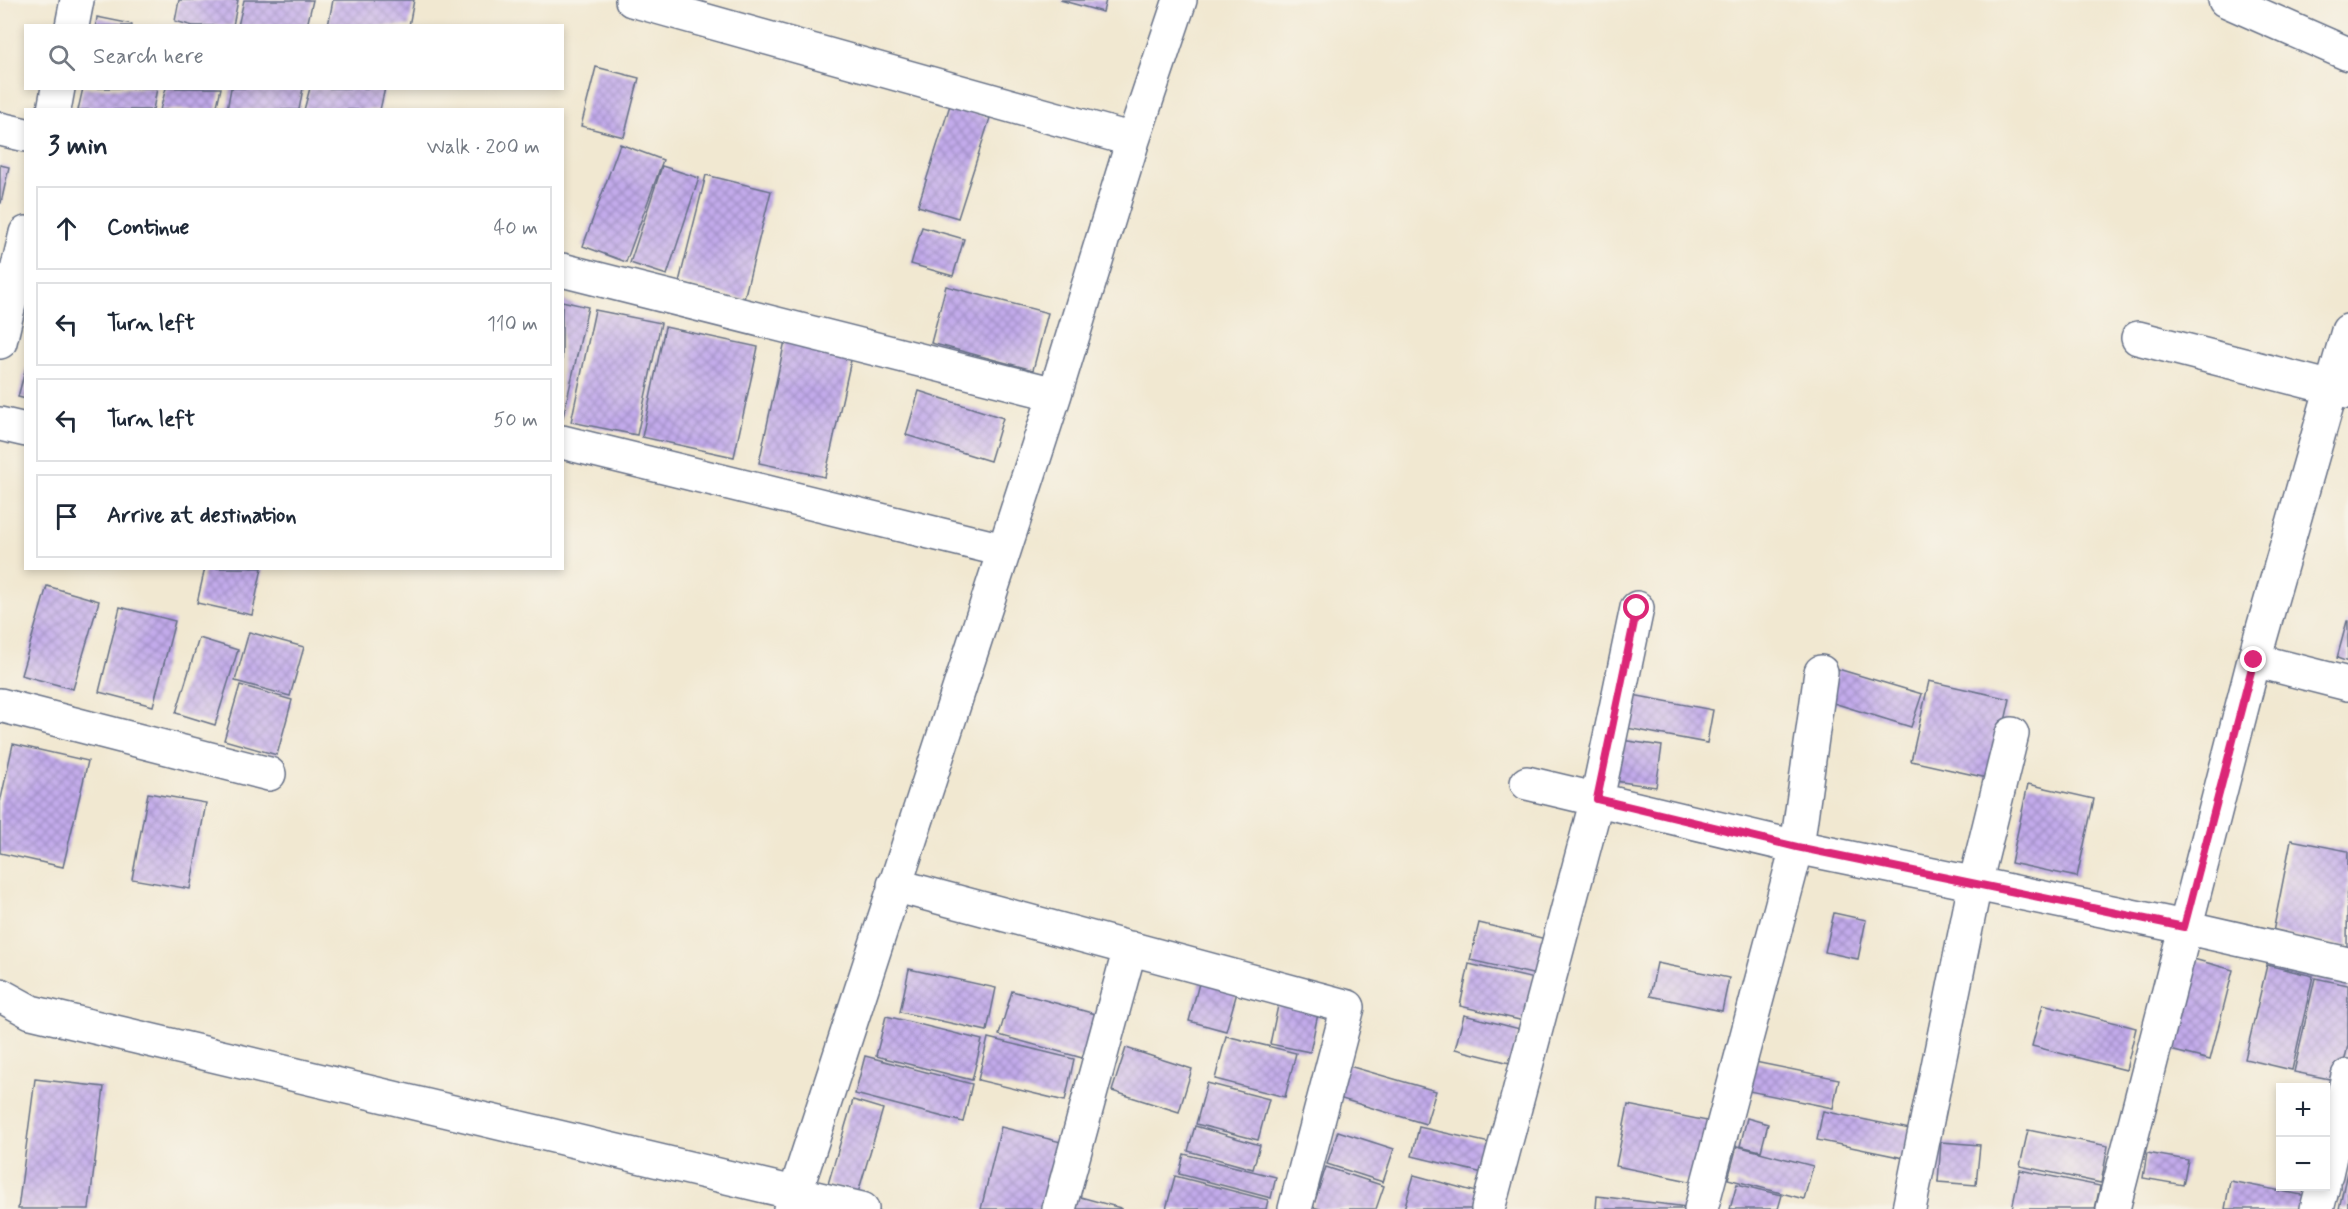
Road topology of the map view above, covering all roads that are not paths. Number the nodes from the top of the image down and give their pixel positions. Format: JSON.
{"nodes":[{"id":1,"x":77,"y":0,"type":"edge"},
{"id":2,"x":632,"y":0,"type":"edge"},
{"id":3,"x":1179,"y":0,"type":"edge"},
{"id":4,"x":2225,"y":0,"type":"edge"},
{"id":5,"x":72,"y":24,"type":"edge"},
{"id":6,"x":2348,"y":54,"type":"edge"},
{"id":7,"x":58,"y":90,"type":"edge"},
{"id":8,"x":54,"y":108,"type":"edge"},
{"id":9,"x":0,"y":129,"type":"edge"},
{"id":10,"x":24,"y":135,"type":"edge"},
{"id":11,"x":1132,"y":140,"type":"junction"},
{"id":12,"x":24,"y":241,"type":"edge"},
{"id":13,"x":564,"y":271,"type":"edge"},
{"id":14,"x":2348,"y":331,"type":"edge"},
{"id":15,"x":2138,"y":338,"type":"dead end"},
{"id":16,"x":0,"y":342,"type":"edge"},
{"id":17,"x":2340,"y":390,"type":"edge"},
{"id":18,"x":1055,"y":394,"type":"junction"},
{"id":19,"x":0,"y":424,"type":"edge"},
{"id":20,"x":24,"y":430,"type":"edge"},
{"id":21,"x":564,"y":442,"type":"edge"},
{"id":22,"x":1004,"y":550,"type":"junction"},
{"id":23,"x":1637,"y":608,"type":"dead end"},
{"id":24,"x":2254,"y":660,"type":"junction"},
{"id":25,"x":1821,"y":672,"type":"dead end"},
{"id":26,"x":2348,"y":684,"type":"edge"},
{"id":27,"x":0,"y":705,"type":"edge"},
{"id":28,"x":2012,"y":734,"type":"dead end"},
{"id":29,"x":269,"y":774,"type":"dead end"},
{"id":30,"x":1527,"y":783,"type":"dead end"},
{"id":31,"x":1597,"y":799,"type":"junction"},
{"id":32,"x":1797,"y":847,"type":"junction"},
{"id":33,"x":1975,"y":884,"type":"junction"},
{"id":34,"x":894,"y":885,"type":"junction"},
{"id":35,"x":2184,"y":927,"type":"junction"},
{"id":36,"x":1130,"y":948,"type":"junction"},
{"id":37,"x":2348,"y":964,"type":"edge"},
{"id":38,"x":0,"y":995,"type":"edge"},
{"id":39,"x":2348,"y":1076,"type":"edge"},
{"id":40,"x":2330,"y":1153,"type":"edge"},
{"id":41,"x":2322,"y":1191,"type":"edge"},
{"id":42,"x":793,"y":1200,"type":"edge"},
{"id":43,"x":862,"y":1209,"type":"edge"},
{"id":44,"x":1059,"y":1209,"type":"edge"},
{"id":45,"x":1295,"y":1209,"type":"edge"},
{"id":46,"x":1488,"y":1209,"type":"edge"},
{"id":47,"x":1701,"y":1209,"type":"edge"},
{"id":48,"x":1909,"y":1209,"type":"edge"},
{"id":49,"x":2113,"y":1209,"type":"edge"},
{"id":50,"x":2317,"y":1209,"type":"edge"}],
"edges":[{"from":1,"to":5,"type":"street"},
{"from":2,"to":11,"type":"street"},
{"from":3,"to":11,"type":"street"},
{"from":4,"to":6,"type":"street"},
{"from":7,"to":8,"type":"street"},
{"from":9,"to":10,"type":"street"},
{"from":11,"to":18,"type":"street"},
{"from":12,"to":16,"type":"street"},
{"from":13,"to":18,"type":"street"},
{"from":14,"to":17,"type":"street"},
{"from":15,"to":17,"type":"street"},
{"from":17,"to":24,"type":"street"},
{"from":18,"to":22,"type":"street"},
{"from":19,"to":20,"type":"street"},
{"from":21,"to":22,"type":"street"},
{"from":22,"to":34,"type":"street"},
{"from":23,"to":31,"type":"street"},
{"from":24,"to":26,"type":"street"},
{"from":24,"to":35,"type":"street"},
{"from":25,"to":32,"type":"street"},
{"from":27,"to":29,"type":"street"},
{"from":28,"to":33,"type":"street"},
{"from":30,"to":31,"type":"street"},
{"from":31,"to":32,"type":"street"},
{"from":31,"to":46,"type":"street"},
{"from":32,"to":33,"type":"street"},
{"from":32,"to":47,"type":"street"},
{"from":33,"to":35,"type":"street"},
{"from":33,"to":48,"type":"street"},
{"from":34,"to":36,"type":"street"},
{"from":34,"to":42,"type":"street"},
{"from":35,"to":37,"type":"street"},
{"from":35,"to":49,"type":"street"},
{"from":36,"to":44,"type":"street"},
{"from":36,"to":45,"type":"street"},
{"from":38,"to":42,"type":"street"},
{"from":39,"to":40,"type":"street"},
{"from":41,"to":50,"type":"street"},
{"from":42,"to":43,"type":"street"}]}
